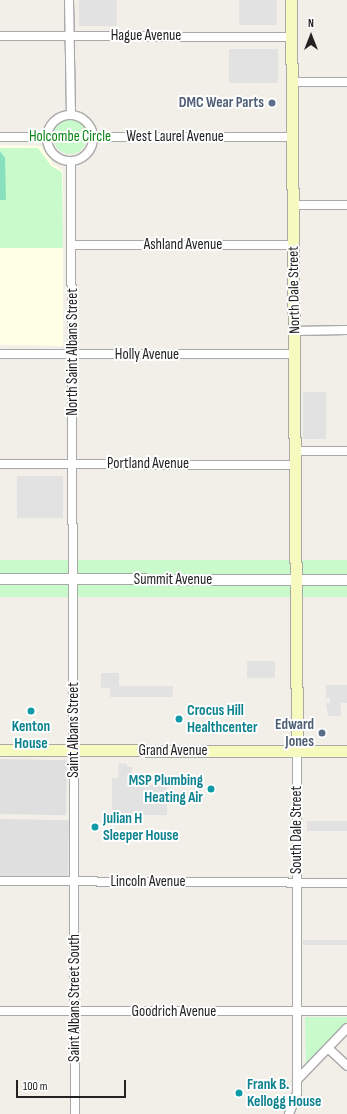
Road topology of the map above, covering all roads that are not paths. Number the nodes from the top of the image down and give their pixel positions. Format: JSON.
{"nodes":[{"id":1,"x":69,"y":0,"type":"edge"},
{"id":2,"x":291,"y":0,"type":"edge"},
{"id":3,"x":0,"y":36,"type":"edge"},
{"id":4,"x":69,"y":36,"type":"junction"},
{"id":5,"x":291,"y":37,"type":"junction"},
{"id":6,"x":292,"y":82,"type":"junction"},
{"id":7,"x":347,"y":82,"type":"edge"},
{"id":8,"x":71,"y":115,"type":"junction"},
{"id":9,"x":0,"y":137,"type":"edge"},
{"id":10,"x":47,"y":137,"type":"junction"},
{"id":11,"x":92,"y":137,"type":"junction"},
{"id":12,"x":292,"y":137,"type":"junction"},
{"id":13,"x":71,"y":161,"type":"junction"},
{"id":14,"x":293,"y":205,"type":"junction"},
{"id":15,"x":347,"y":205,"type":"edge"},
{"id":16,"x":72,"y":245,"type":"junction"},
{"id":17,"x":293,"y":245,"type":"junction"},
{"id":18,"x":294,"y":330,"type":"junction"},
{"id":19,"x":347,"y":330,"type":"edge"},
{"id":20,"x":0,"y":354,"type":"edge"},
{"id":21,"x":294,"y":354,"type":"junction"},
{"id":22,"x":73,"y":355,"type":"junction"},
{"id":23,"x":295,"y":451,"type":"junction"},
{"id":24,"x":347,"y":451,"type":"edge"},
{"id":25,"x":0,"y":464,"type":"edge"},
{"id":26,"x":73,"y":464,"type":"junction"},
{"id":27,"x":296,"y":465,"type":"junction"},
{"id":28,"x":0,"y":578,"type":"edge"},
{"id":29,"x":74,"y":579,"type":"junction"},
{"id":30,"x":296,"y":580,"type":"junction"},
{"id":31,"x":347,"y":580,"type":"edge"},
{"id":32,"x":0,"y":750,"type":"edge"},
{"id":33,"x":74,"y":750,"type":"junction"},
{"id":34,"x":297,"y":751,"type":"junction"},
{"id":35,"x":347,"y":751,"type":"edge"},
{"id":36,"x":0,"y":881,"type":"edge"},
{"id":37,"x":74,"y":881,"type":"junction"},
{"id":38,"x":297,"y":882,"type":"junction"},
{"id":39,"x":347,"y":883,"type":"edge"},
{"id":40,"x":0,"y":1011,"type":"edge"},
{"id":41,"x":347,"y":1011,"type":"edge"},
{"id":42,"x":75,"y":1012,"type":"junction"},
{"id":43,"x":297,"y":1012,"type":"junction"},
{"id":44,"x":347,"y":1028,"type":"edge"},
{"id":45,"x":328,"y":1048,"type":"junction"},
{"id":46,"x":347,"y":1066,"type":"edge"},
{"id":47,"x":297,"y":1080,"type":"junction"},
{"id":48,"x":75,"y":1114,"type":"edge"},
{"id":49,"x":288,"y":1114,"type":"edge"}],
"edges":[{"from":1,"to":4,"type":"street"},
{"from":2,"to":5,"type":"main road","name":"North Dale Street"},
{"from":3,"to":4,"type":"street","name":"Hague Avenue"},
{"from":4,"to":5,"type":"street","name":"Hague Avenue"},
{"from":4,"to":8,"type":"street"},
{"from":5,"to":6,"type":"main road","name":"North Dale Street"},
{"from":6,"to":7,"type":"street"},
{"from":6,"to":12,"type":"main road","name":"North Dale Street"},
{"from":8,"to":10,"type":"street"},
{"from":8,"to":11,"type":"street"},
{"from":9,"to":10,"type":"street"},
{"from":10,"to":13,"type":"street"},
{"from":11,"to":12,"type":"street","name":"West Laurel Avenue"},
{"from":11,"to":13,"type":"street"},
{"from":12,"to":14,"type":"main road","name":"North Dale Street"},
{"from":13,"to":16,"type":"street","name":"North Saint Albans Street"},
{"from":14,"to":15,"type":"street"},
{"from":14,"to":17,"type":"main road","name":"North Dale Street"},
{"from":16,"to":17,"type":"street","name":"Ashland Avenue"},
{"from":16,"to":22,"type":"street","name":"North Saint Albans Street"},
{"from":17,"to":18,"type":"main road","name":"North Dale Street"},
{"from":18,"to":19,"type":"street"},
{"from":18,"to":21,"type":"main road","name":"North Dale Street"},
{"from":20,"to":22,"type":"street","name":"Holly Avenue"},
{"from":21,"to":22,"type":"street","name":"Holly Avenue"},
{"from":21,"to":23,"type":"main road","name":"North Dale Street"},
{"from":22,"to":26,"type":"street","name":"North Saint Albans Street"},
{"from":23,"to":24,"type":"street"},
{"from":23,"to":27,"type":"main road","name":"North Dale Street"},
{"from":25,"to":26,"type":"street","name":"Portland Avenue"},
{"from":26,"to":27,"type":"street","name":"Portland Avenue"},
{"from":26,"to":29,"type":"street","name":"North Saint Albans Street"},
{"from":27,"to":30,"type":"main road","name":"North Dale Street"},
{"from":28,"to":29,"type":"street","name":"Summit Avenue"},
{"from":29,"to":30,"type":"street","name":"Summit Avenue"},
{"from":29,"to":33,"type":"street","name":"Saint Albans Street"},
{"from":30,"to":31,"type":"street","name":"Summit Avenue"},
{"from":30,"to":34,"type":"main road","name":"South Dale Street"},
{"from":32,"to":33,"type":"main road","name":"Grand Avenue"},
{"from":33,"to":34,"type":"main road","name":"Grand Avenue"},
{"from":33,"to":37,"type":"street","name":"Saint Albans Street"},
{"from":34,"to":35,"type":"main road","name":"Grand Avenue"},
{"from":34,"to":38,"type":"street","name":"South Dale Street"},
{"from":36,"to":37,"type":"street","name":"Lincoln Avenue"},
{"from":37,"to":38,"type":"street","name":"Lincoln Avenue"},
{"from":37,"to":42,"type":"street","name":"Saint Albans Street South"},
{"from":38,"to":39,"type":"street","name":"Lincoln Avenue"},
{"from":38,"to":43,"type":"street","name":"South Dale Street"},
{"from":40,"to":42,"type":"street","name":"Goodrich Avenue"},
{"from":41,"to":43,"type":"street","name":"Goodrich Avenue"},
{"from":42,"to":43,"type":"street","name":"Goodrich Avenue"},
{"from":42,"to":48,"type":"street","name":"Saint Albans Street South"},
{"from":43,"to":47,"type":"street","name":"South Dale Street"},
{"from":44,"to":45,"type":"street"},
{"from":45,"to":46,"type":"street"},
{"from":45,"to":47,"type":"street"},
{"from":47,"to":49,"type":"street","name":"South Dale Street"}]}
